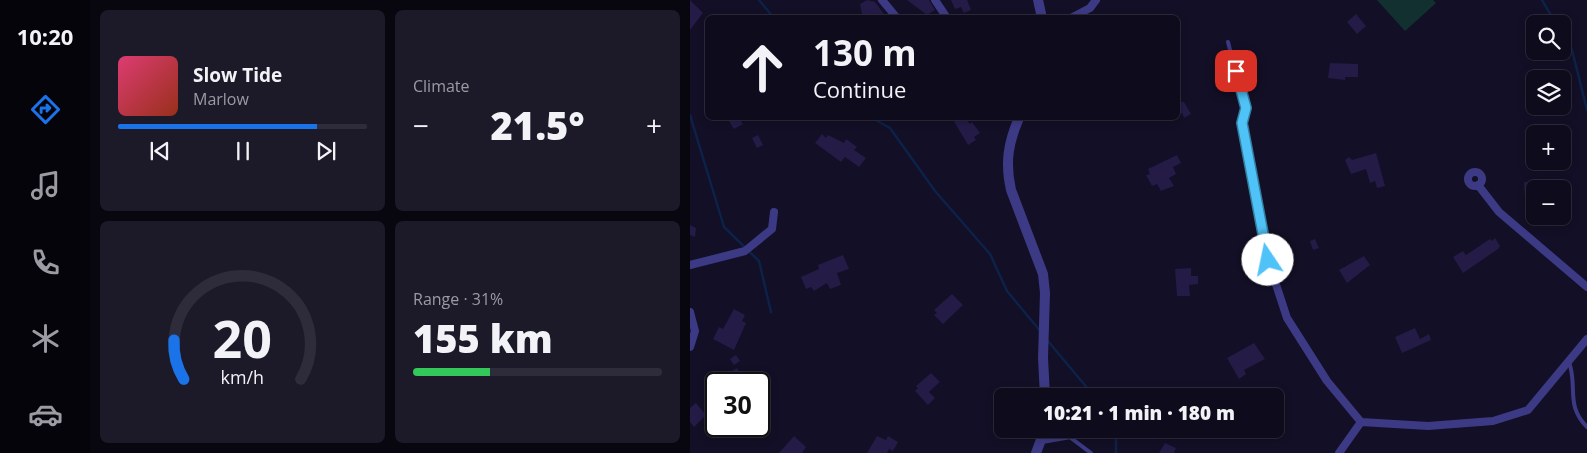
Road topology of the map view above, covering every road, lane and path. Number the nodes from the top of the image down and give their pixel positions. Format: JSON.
{"nodes":[{"id":1,"x":882,"y":0,"type":"edge"},
{"id":2,"x":935,"y":0,"type":"edge"},
{"id":3,"x":1038,"y":0,"type":"edge"},
{"id":4,"x":1096,"y":0,"type":"edge"},
{"id":5,"x":894,"y":15,"type":"edge"},
{"id":6,"x":945,"y":15,"type":"edge"},
{"id":7,"x":1041,"y":15,"type":"edge"},
{"id":8,"x":1077,"y":15,"type":"edge"},
{"id":9,"x":1228,"y":42,"type":"dead end"},
{"id":10,"x":1018,"y":120,"type":"edge"},
{"id":11,"x":1242,"y":123,"type":"joint"},
{"id":12,"x":1478,"y":185,"type":"dead end"},
{"id":13,"x":774,"y":212,"type":"dead end"},
{"id":14,"x":690,"y":266,"type":"edge"},
{"id":15,"x":1587,"y":287,"type":"edge"},
{"id":16,"x":690,"y":312,"type":"edge"},
{"id":17,"x":1587,"y":338,"type":"edge"},
{"id":18,"x":690,"y":347,"type":"edge"},
{"id":19,"x":1568,"y":360,"type":"junction"},
{"id":20,"x":1045,"y":388,"type":"edge"},
{"id":21,"x":1362,"y":422,"type":"junction"},
{"id":22,"x":1587,"y":427,"type":"edge"},
{"id":23,"x":1043,"y":438,"type":"edge"},
{"id":24,"x":1065,"y":438,"type":"edge"},
{"id":25,"x":1072,"y":438,"type":"edge"},
{"id":26,"x":1042,"y":442,"type":"junction"},
{"id":27,"x":1036,"y":453,"type":"edge"},
{"id":28,"x":1091,"y":453,"type":"edge"},
{"id":29,"x":1339,"y":453,"type":"edge"}],
"edges":[{"from":1,"to":5,"type":"street"},
{"from":2,"to":6,"type":"street"},
{"from":3,"to":7,"type":"street"},
{"from":4,"to":8,"type":"street"},
{"from":9,"to":11,"type":"lane"},
{"from":10,"to":20,"type":"street"},
{"from":11,"to":21,"type":"street"},
{"from":12,"to":15,"type":"street"},
{"from":13,"to":14,"type":"street"},
{"from":16,"to":18,"type":"street"},
{"from":17,"to":19,"type":"street"},
{"from":19,"to":21,"type":"street"},
{"from":19,"to":22,"type":"lane"},
{"from":21,"to":29,"type":"street"},
{"from":23,"to":26,"type":"street"},
{"from":24,"to":26,"type":"lane"},
{"from":25,"to":28,"type":"lane"},
{"from":26,"to":27,"type":"street"}]}
